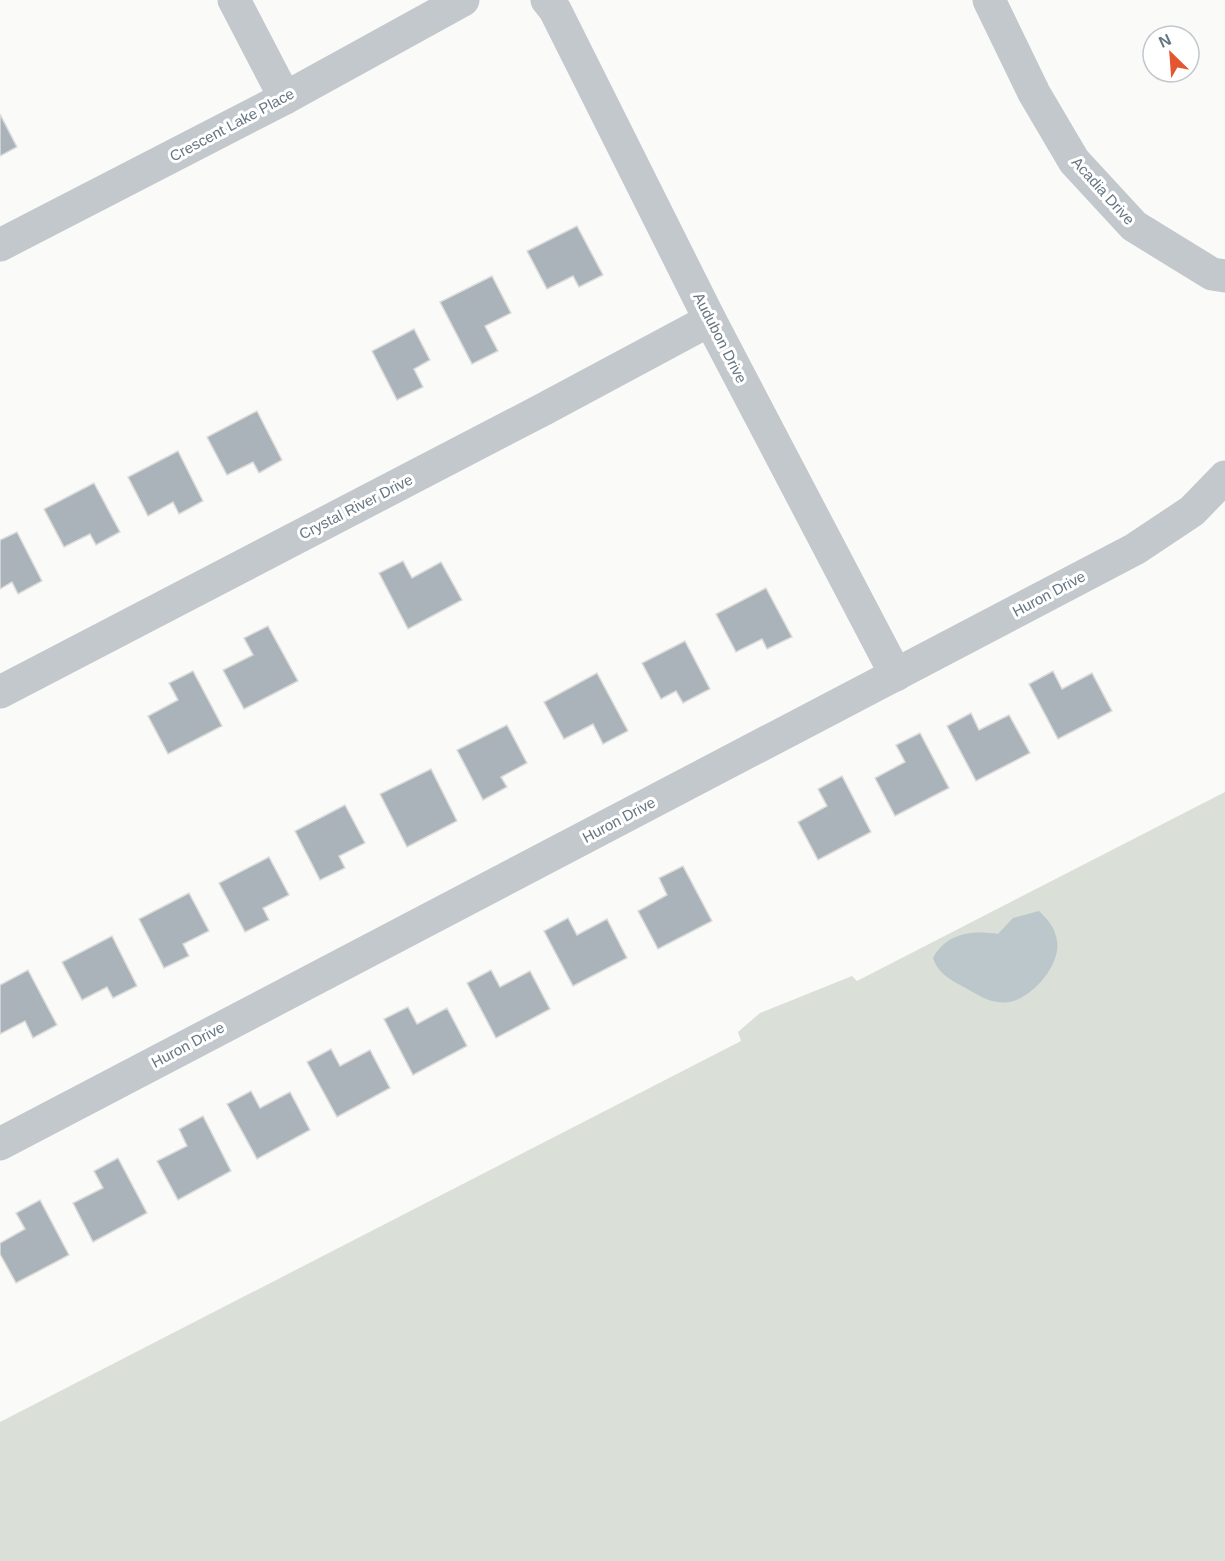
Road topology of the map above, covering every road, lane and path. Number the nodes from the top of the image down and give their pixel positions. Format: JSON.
{"nodes":[{"id":1,"x":234,"y":0,"type":"edge"},
{"id":2,"x":463,"y":0,"type":"edge"},
{"id":3,"x":547,"y":0,"type":"edge"},
{"id":4,"x":989,"y":0,"type":"edge"},
{"id":5,"x":285,"y":98,"type":"junction"},
{"id":6,"x":0,"y":245,"type":"edge"},
{"id":7,"x":1225,"y":276,"type":"edge"},
{"id":8,"x":710,"y":320,"type":"junction"},
{"id":9,"x":1225,"y":477,"type":"edge"},
{"id":10,"x":896,"y":675,"type":"junction"},
{"id":11,"x":0,"y":692,"type":"edge"},
{"id":12,"x":0,"y":1144,"type":"edge"}],
"edges":[{"from":1,"to":5,"type":"street"},
{"from":2,"to":5,"type":"street","name":"Crescent Lake Place"},
{"from":3,"to":8,"type":"street","name":"Audubon Drive"},
{"from":4,"to":7,"type":"street","name":"Acadia Drive"},
{"from":5,"to":6,"type":"street","name":"Crescent Lake Place"},
{"from":8,"to":10,"type":"street","name":"Audubon Drive"},
{"from":8,"to":11,"type":"street","name":"Crystal River Drive"},
{"from":9,"to":10,"type":"street","name":"Huron Drive"},
{"from":10,"to":12,"type":"street","name":"Huron Drive"}]}
